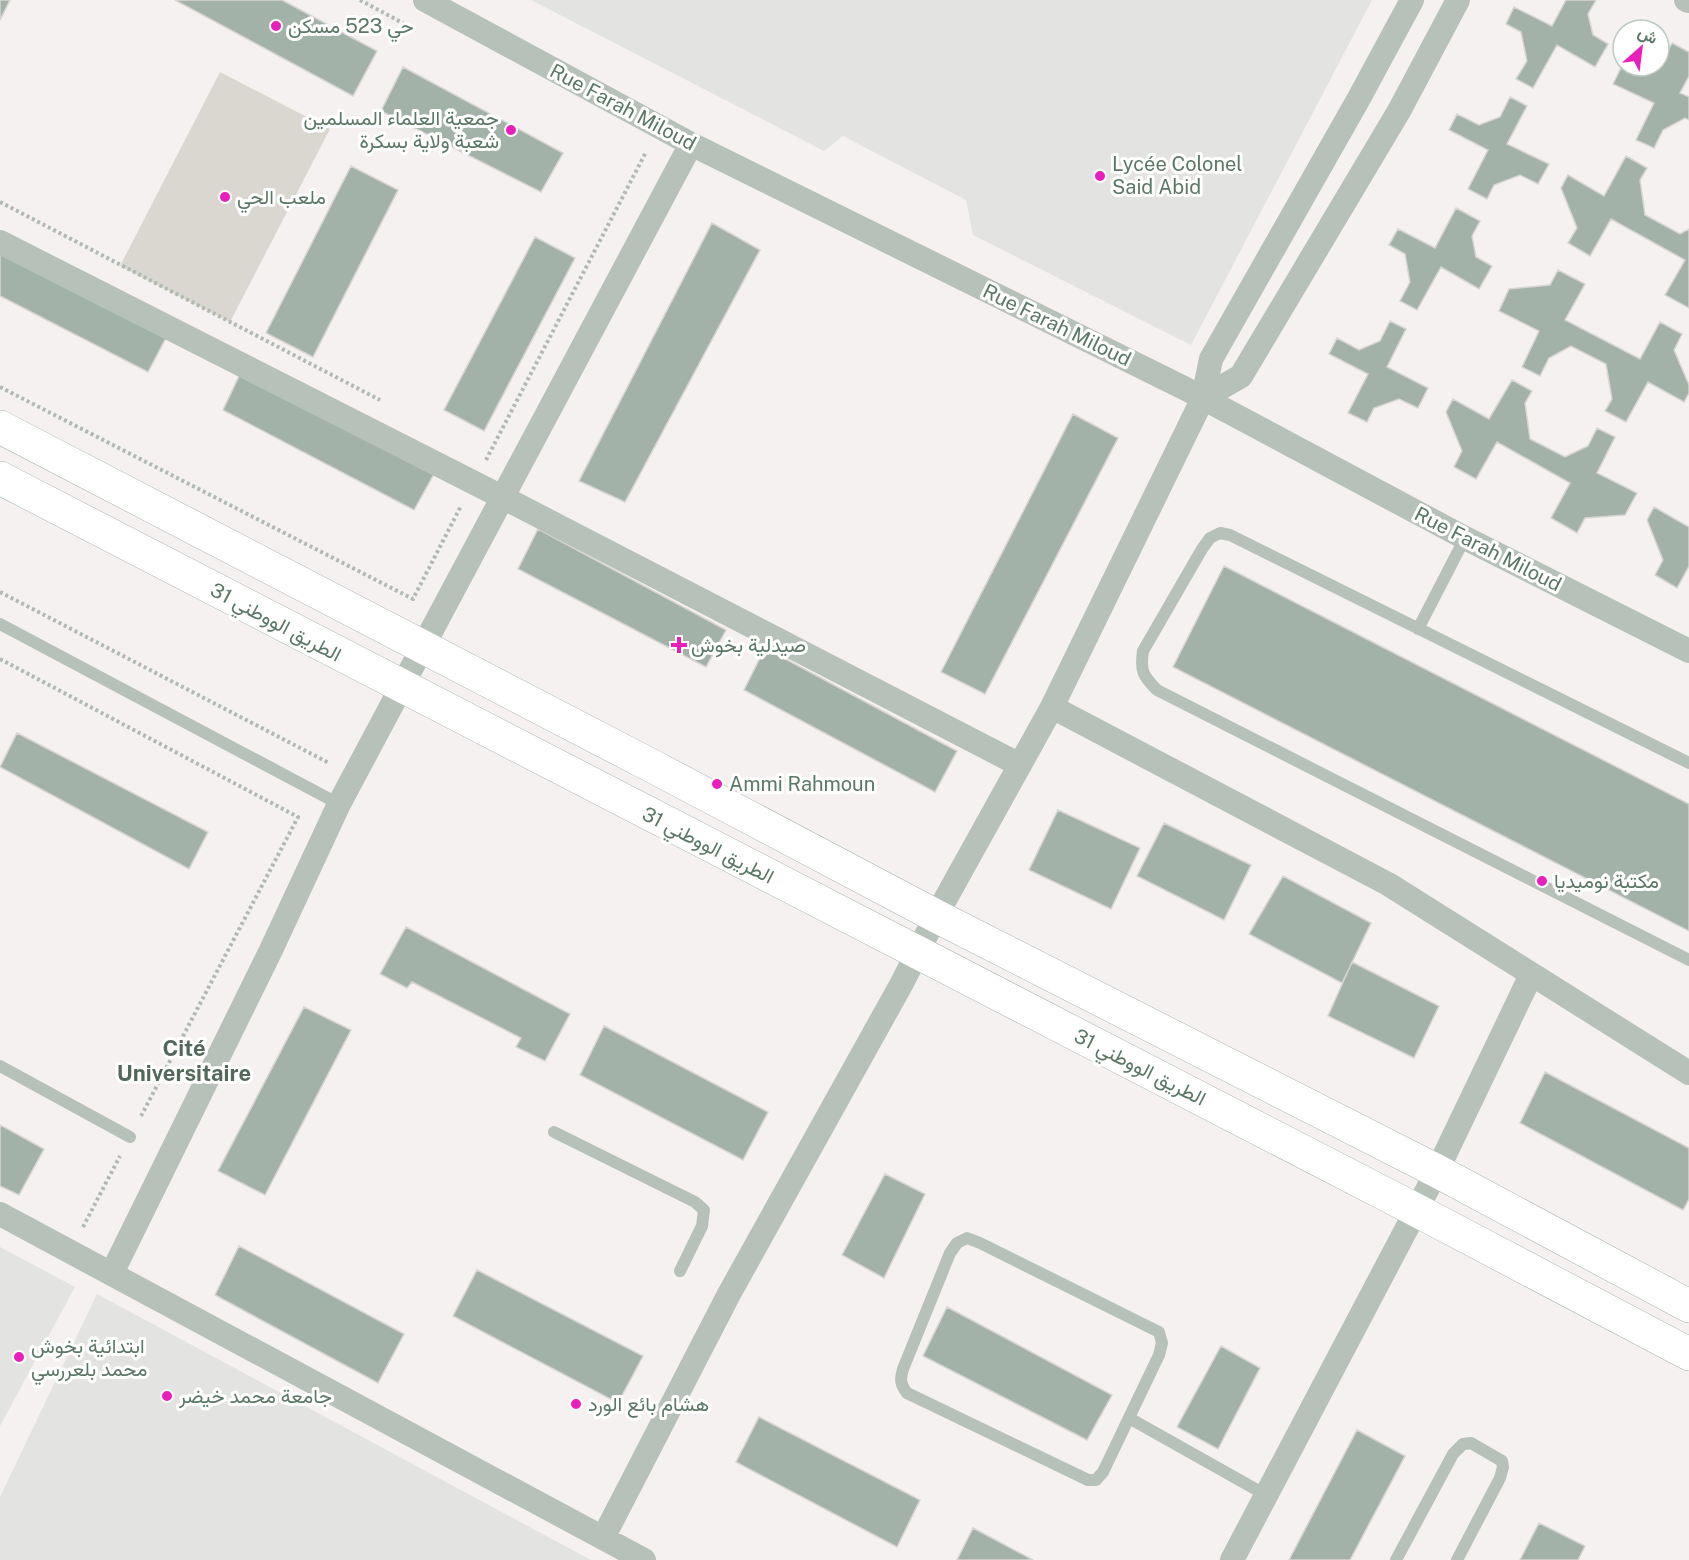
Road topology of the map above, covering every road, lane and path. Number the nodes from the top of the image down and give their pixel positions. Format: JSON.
{"nodes":[{"id":1,"x":360,"y":0,"type":"edge"},
{"id":2,"x":425,"y":0,"type":"edge"},
{"id":3,"x":1412,"y":0,"type":"edge"},
{"id":4,"x":1458,"y":0,"type":"edge"},
{"id":5,"x":411,"y":27,"type":"dead end"},
{"id":6,"x":691,"y":144,"type":"junction"},
{"id":7,"x":636,"y":146,"type":"dead end"},
{"id":8,"x":0,"y":201,"type":"edge"},
{"id":9,"x":0,"y":242,"type":"edge"},
{"id":10,"x":0,"y":387,"type":"edge"},
{"id":11,"x":1203,"y":398,"type":"junction"},
{"id":12,"x":381,"y":401,"type":"dead end"},
{"id":13,"x":0,"y":428,"type":"edge"},
{"id":14,"x":0,"y":478,"type":"edge"},
{"id":15,"x":473,"y":483,"type":"junction"},
{"id":16,"x":502,"y":497,"type":"junction"},
{"id":17,"x":1465,"y":538,"type":"junction"},
{"id":18,"x":0,"y":592,"type":"edge"},
{"id":19,"x":0,"y":624,"type":"edge"},
{"id":20,"x":1418,"y":629,"type":"junction"},
{"id":21,"x":423,"y":647,"type":"junction"},
{"id":22,"x":1689,"y":651,"type":"edge"},
{"id":23,"x":0,"y":659,"type":"edge"},
{"id":24,"x":401,"y":687,"type":"junction"},
{"id":25,"x":1052,"y":707,"type":"junction"},
{"id":26,"x":331,"y":764,"type":"dead end"},
{"id":27,"x":1689,"y":764,"type":"edge"},
{"id":28,"x":1020,"y":765,"type":"junction"},
{"id":29,"x":339,"y":804,"type":"junction"},
{"id":30,"x":936,"y":916,"type":"junction"},
{"id":31,"x":918,"y":952,"type":"junction"},
{"id":32,"x":1689,"y":960,"type":"edge"},
{"id":33,"x":1531,"y":975,"type":"junction"},
{"id":34,"x":0,"y":1066,"type":"edge"},
{"id":35,"x":1689,"y":1073,"type":"edge"},
{"id":36,"x":554,"y":1132,"type":"dead end"},
{"id":37,"x":130,"y":1137,"type":"junction"},
{"id":38,"x":1437,"y":1171,"type":"junction"},
{"id":39,"x":1416,"y":1210,"type":"junction"},
{"id":40,"x":0,"y":1214,"type":"edge"},
{"id":41,"x":79,"y":1235,"type":"dead end"},
{"id":42,"x":680,"y":1271,"type":"dead end"},
{"id":43,"x":112,"y":1273,"type":"junction"},
{"id":44,"x":1689,"y":1306,"type":"edge"},
{"id":45,"x":1689,"y":1354,"type":"edge"},
{"id":46,"x":1129,"y":1418,"type":"junction"},
{"id":47,"x":1266,"y":1495,"type":"junction"},
{"id":48,"x":603,"y":1538,"type":"junction"},
{"id":49,"x":644,"y":1560,"type":"edge"},
{"id":50,"x":1232,"y":1560,"type":"edge"},
{"id":51,"x":1396,"y":1560,"type":"edge"},
{"id":52,"x":1456,"y":1560,"type":"edge"}],
"edges":[{"from":1,"to":5,"type":"path"},
{"from":2,"to":6,"type":"street","name":"Rue Farah Miloud"},
{"from":3,"to":11,"type":"street"},
{"from":4,"to":11,"type":"street"},
{"from":6,"to":11,"type":"street","name":"Rue Farah Miloud"},
{"from":6,"to":16,"type":"street"},
{"from":7,"to":15,"type":"path"},
{"from":8,"to":12,"type":"path"},
{"from":9,"to":15,"type":"street"},
{"from":10,"to":15,"type":"path"},
{"from":11,"to":17,"type":"street","name":"Rue Farah Miloud"},
{"from":11,"to":25,"type":"street"},
{"from":13,"to":21,"type":"main road"},
{"from":14,"to":24,"type":"main road","name":"الطريق الووطني 31"},
{"from":15,"to":16,"type":"street"},
{"from":16,"to":21,"type":"street"},
{"from":16,"to":28,"type":"street"},
{"from":17,"to":20,"type":"lane"},
{"from":17,"to":22,"type":"street","name":"Rue Farah Miloud"},
{"from":18,"to":26,"type":"path"},
{"from":19,"to":29,"type":"lane"},
{"from":20,"to":27,"type":"lane"},
{"from":20,"to":32,"type":"lane"},
{"from":21,"to":24,"type":"street"},
{"from":21,"to":30,"type":"main road"},
{"from":23,"to":37,"type":"path"},
{"from":24,"to":29,"type":"street"},
{"from":24,"to":31,"type":"main road","name":"الطريق الووطني 31"},
{"from":25,"to":28,"type":"street"},
{"from":25,"to":33,"type":"street"},
{"from":28,"to":30,"type":"street"},
{"from":29,"to":43,"type":"street"},
{"from":30,"to":31,"type":"street"},
{"from":30,"to":38,"type":"main road"},
{"from":31,"to":39,"type":"main road","name":"الطريق الووطني 31"},
{"from":31,"to":48,"type":"street"},
{"from":33,"to":35,"type":"street"},
{"from":33,"to":38,"type":"street"},
{"from":34,"to":37,"type":"lane"},
{"from":36,"to":42,"type":"lane"},
{"from":37,"to":41,"type":"path"},
{"from":38,"to":39,"type":"street"},
{"from":38,"to":44,"type":"main road"},
{"from":39,"to":45,"type":"main road","name":"الطريق الووطني 31"},
{"from":39,"to":47,"type":"street"},
{"from":40,"to":43,"type":"street"},
{"from":43,"to":48,"type":"street"},
{"from":46,"to":46,"type":"lane"},
{"from":46,"to":47,"type":"lane"},
{"from":47,"to":50,"type":"street"},
{"from":48,"to":49,"type":"street"},
{"from":51,"to":52,"type":"lane"}]}
